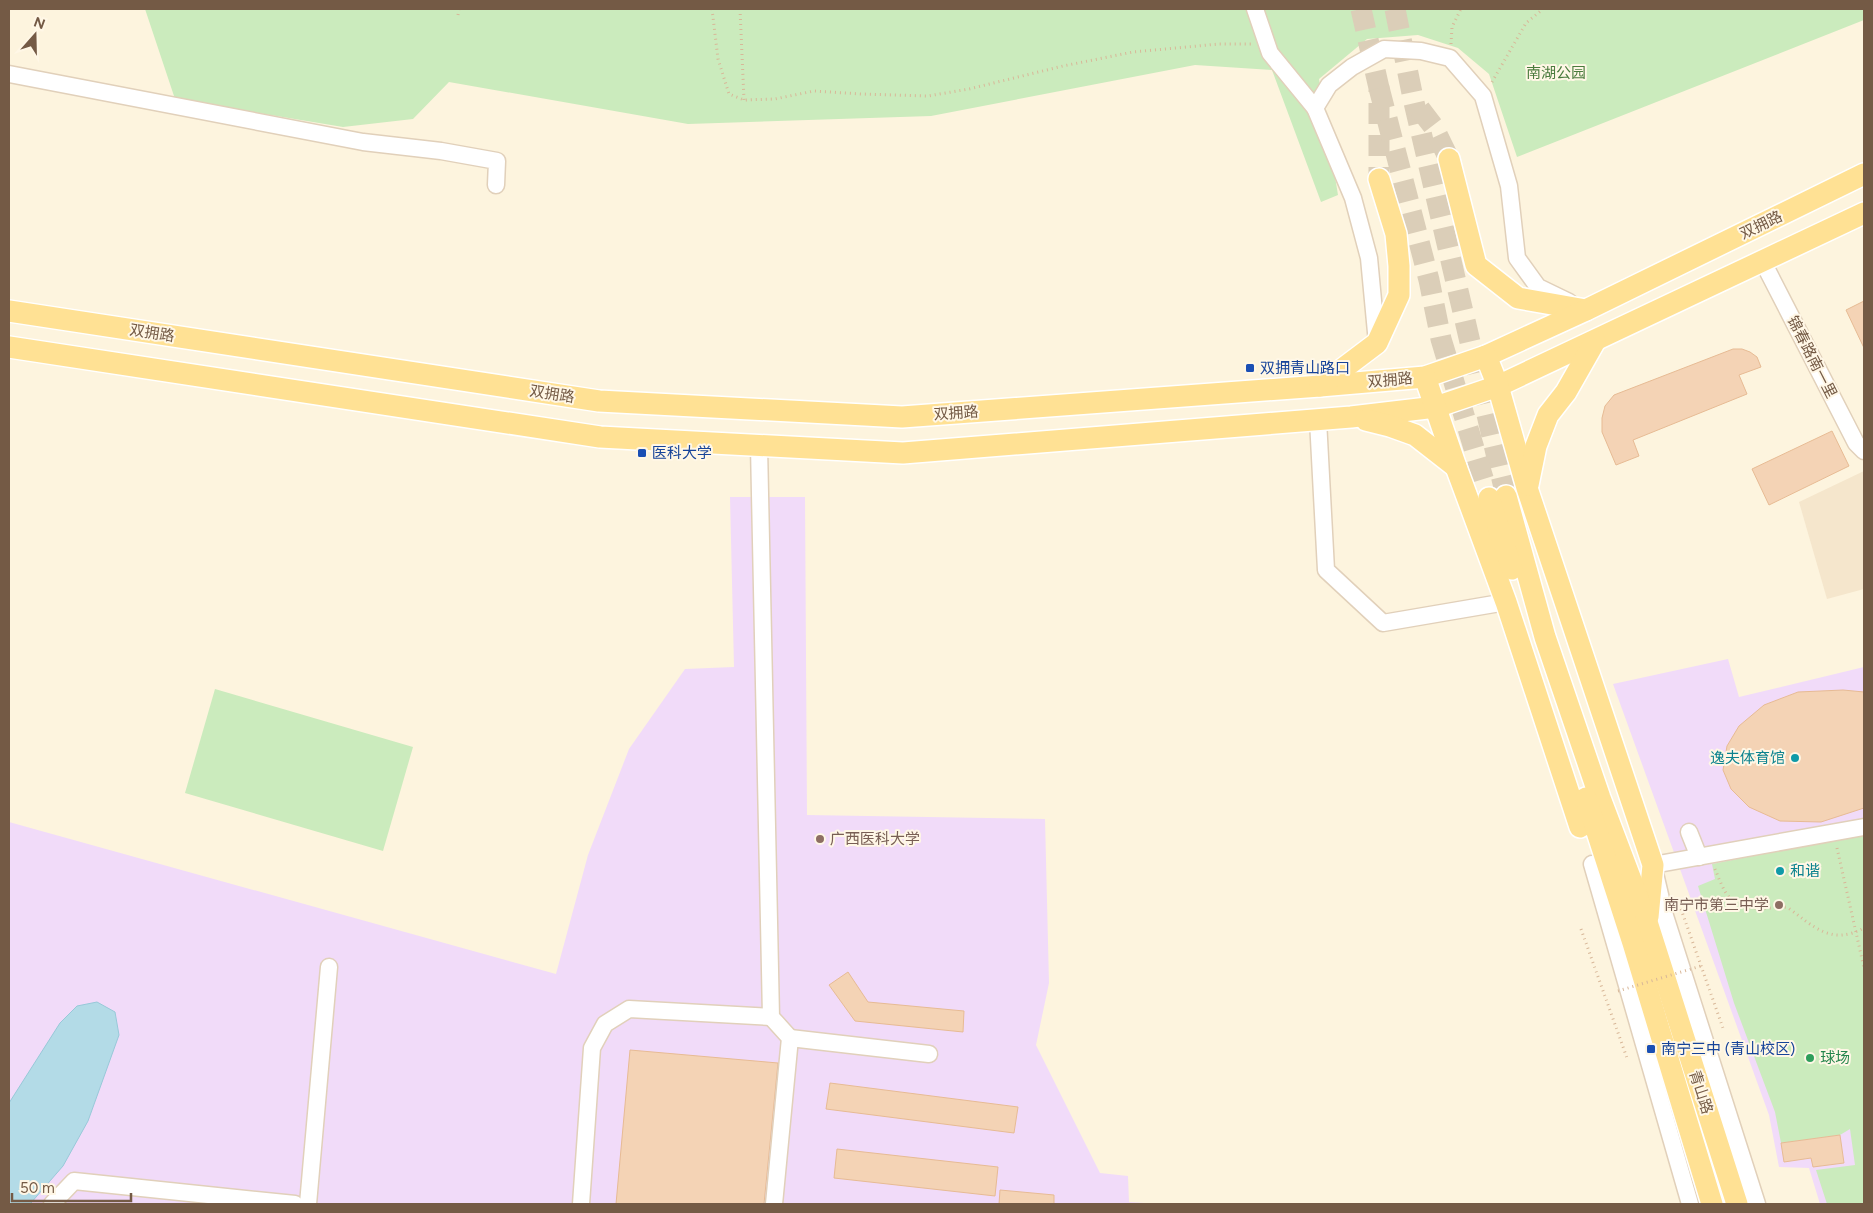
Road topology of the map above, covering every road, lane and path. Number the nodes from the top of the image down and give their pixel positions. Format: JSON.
{"nodes":[{"id":1,"x":459,"y":9,"type":"edge"},
{"id":2,"x":712,"y":9,"type":"edge"},
{"id":3,"x":740,"y":9,"type":"edge"},
{"id":4,"x":1255,"y":9,"type":"edge"},
{"id":5,"x":1461,"y":9,"type":"edge"},
{"id":6,"x":1543,"y":9,"type":"edge"},
{"id":7,"x":458,"y":15,"type":"dead end"},
{"id":8,"x":1267,"y":44,"type":"junction"},
{"id":9,"x":1450,"y":58,"type":"junction"},
{"id":10,"x":9,"y":74,"type":"edge"},
{"id":11,"x":1484,"y":96,"type":"junction"},
{"id":12,"x":744,"y":100,"type":"junction"},
{"id":13,"x":1314,"y":108,"type":"junction"},
{"id":14,"x":1448,"y":159,"type":"tunnel mouth"},
{"id":15,"x":1864,"y":174,"type":"edge"},
{"id":16,"x":1380,"y":179,"type":"tunnel mouth"},
{"id":17,"x":496,"y":185,"type":"dead end"},
{"id":18,"x":1864,"y":212,"type":"edge"},
{"id":19,"x":1763,"y":262,"type":"junction"},
{"id":20,"x":1586,"y":310,"type":"junction"},
{"id":21,"x":9,"y":311,"type":"edge"},
{"id":22,"x":1595,"y":341,"type":"junction"},
{"id":23,"x":1377,"y":343,"type":"junction"},
{"id":24,"x":9,"y":347,"type":"edge"},
{"id":25,"x":1486,"y":356,"type":"junction"},
{"id":26,"x":1424,"y":376,"type":"junction"},
{"id":27,"x":1320,"y":386,"type":"junction"},
{"id":28,"x":1498,"y":386,"type":"junction"},
{"id":29,"x":1436,"y":407,"type":"junction"},
{"id":30,"x":1351,"y":417,"type":"junction"},
{"id":31,"x":1318,"y":420,"type":"junction"},
{"id":32,"x":759,"y":446,"type":"junction"},
{"id":33,"x":1864,"y":451,"type":"edge"},
{"id":34,"x":1456,"y":467,"type":"junction"},
{"id":35,"x":1527,"y":488,"type":"junction"},
{"id":36,"x":1506,"y":602,"type":"junction"},
{"id":37,"x":1864,"y":827,"type":"edge"},
{"id":38,"x":1689,"y":832,"type":"dead end"},
{"id":39,"x":1833,"y":832,"type":"junction"},
{"id":40,"x":1703,"y":856,"type":"junction"},
{"id":41,"x":1592,"y":864,"type":"junction"},
{"id":42,"x":1653,"y":865,"type":"junction"},
{"id":43,"x":1680,"y":906,"type":"dead end"},
{"id":44,"x":1647,"y":922,"type":"junction"},
{"id":45,"x":1864,"y":928,"type":"edge"},
{"id":46,"x":1581,"y":929,"type":"dead end"},
{"id":47,"x":1856,"y":932,"type":"junction"},
{"id":48,"x":1633,"y":944,"type":"junction"},
{"id":49,"x":1701,"y":966,"type":"junction"},
{"id":50,"x":329,"y":967,"type":"dead end"},
{"id":51,"x":1864,"y":968,"type":"edge"},
{"id":52,"x":1618,"y":991,"type":"dead end"},
{"id":53,"x":770,"y":1017,"type":"junction"},
{"id":54,"x":1724,"y":1031,"type":"dead end"},
{"id":55,"x":790,"y":1038,"type":"junction"},
{"id":56,"x":928,"y":1054,"type":"dead end"},
{"id":57,"x":1627,"y":1058,"type":"dead end"},
{"id":58,"x":52,"y":1204,"type":"edge"},
{"id":59,"x":295,"y":1204,"type":"edge"},
{"id":60,"x":308,"y":1204,"type":"edge"},
{"id":61,"x":581,"y":1204,"type":"edge"},
{"id":62,"x":774,"y":1204,"type":"edge"},
{"id":63,"x":1690,"y":1204,"type":"edge"},
{"id":64,"x":1712,"y":1204,"type":"edge"},
{"id":65,"x":1737,"y":1204,"type":"edge"},
{"id":66,"x":1757,"y":1204,"type":"edge"}],
"edges":[{"from":1,"to":7,"type":"path"},
{"from":2,"to":12,"type":"path"},
{"from":3,"to":12,"type":"path"},
{"from":4,"to":8,"type":"street"},
{"from":5,"to":9,"type":"path"},
{"from":6,"to":11,"type":"path"},
{"from":8,"to":12,"type":"path"},
{"from":8,"to":13,"type":"street"},
{"from":9,"to":11,"type":"street"},
{"from":9,"to":13,"type":"street"},
{"from":10,"to":17,"type":"street"},
{"from":11,"to":20,"type":"street"},
{"from":13,"to":23,"type":"street"},
{"from":14,"to":20,"type":"main road"},
{"from":15,"to":20,"type":"main road","name":"双拥路"},
{"from":16,"to":23,"type":"main road"},
{"from":18,"to":19,"type":"main road"},
{"from":19,"to":22,"type":"main road"},
{"from":19,"to":33,"type":"street","name":"锦春路南一里"},
{"from":20,"to":25,"type":"main road","name":"双拥路"},
{"from":21,"to":27,"type":"main road","name":"双拥路"},
{"from":22,"to":28,"type":"main road"},
{"from":22,"to":35,"type":"main road"},
{"from":23,"to":27,"type":"main road"},
{"from":24,"to":32,"type":"main road"},
{"from":25,"to":26,"type":"main road","name":"双拥路"},
{"from":25,"to":28,"type":"main road"},
{"from":26,"to":27,"type":"main road","name":"双拥路"},
{"from":26,"to":29,"type":"main road"},
{"from":28,"to":29,"type":"main road"},
{"from":28,"to":35,"type":"main road"},
{"from":29,"to":30,"type":"main road"},
{"from":29,"to":34,"type":"main road"},
{"from":30,"to":31,"type":"main road"},
{"from":30,"to":34,"type":"main road"},
{"from":31,"to":32,"type":"main road"},
{"from":31,"to":36,"type":"street"},
{"from":32,"to":53,"type":"street"},
{"from":34,"to":36,"type":"main road"},
{"from":35,"to":42,"type":"main road"},
{"from":36,"to":41,"type":"main road"},
{"from":37,"to":39,"type":"street"},
{"from":38,"to":40,"type":"street"},
{"from":39,"to":40,"type":"street"},
{"from":39,"to":47,"type":"path"},
{"from":40,"to":42,"type":"street"},
{"from":40,"to":47,"type":"path"},
{"from":41,"to":48,"type":"main road"},
{"from":41,"to":63,"type":"street"},
{"from":42,"to":44,"type":"main road"},
{"from":42,"to":66,"type":"street"},
{"from":43,"to":49,"type":"path"},
{"from":44,"to":48,"type":"main road","name":"青山路"},
{"from":44,"to":65,"type":"main road","name":"青山路"},
{"from":45,"to":47,"type":"path"},
{"from":46,"to":57,"type":"path"},
{"from":47,"to":51,"type":"path"},
{"from":48,"to":64,"type":"main road","name":"青山路"},
{"from":49,"to":52,"type":"path","bridge":true},
{"from":49,"to":54,"type":"path"},
{"from":50,"to":60,"type":"street"},
{"from":53,"to":55,"type":"street"},
{"from":53,"to":61,"type":"street"},
{"from":55,"to":56,"type":"street"},
{"from":55,"to":62,"type":"street"},
{"from":58,"to":59,"type":"street"}]}
